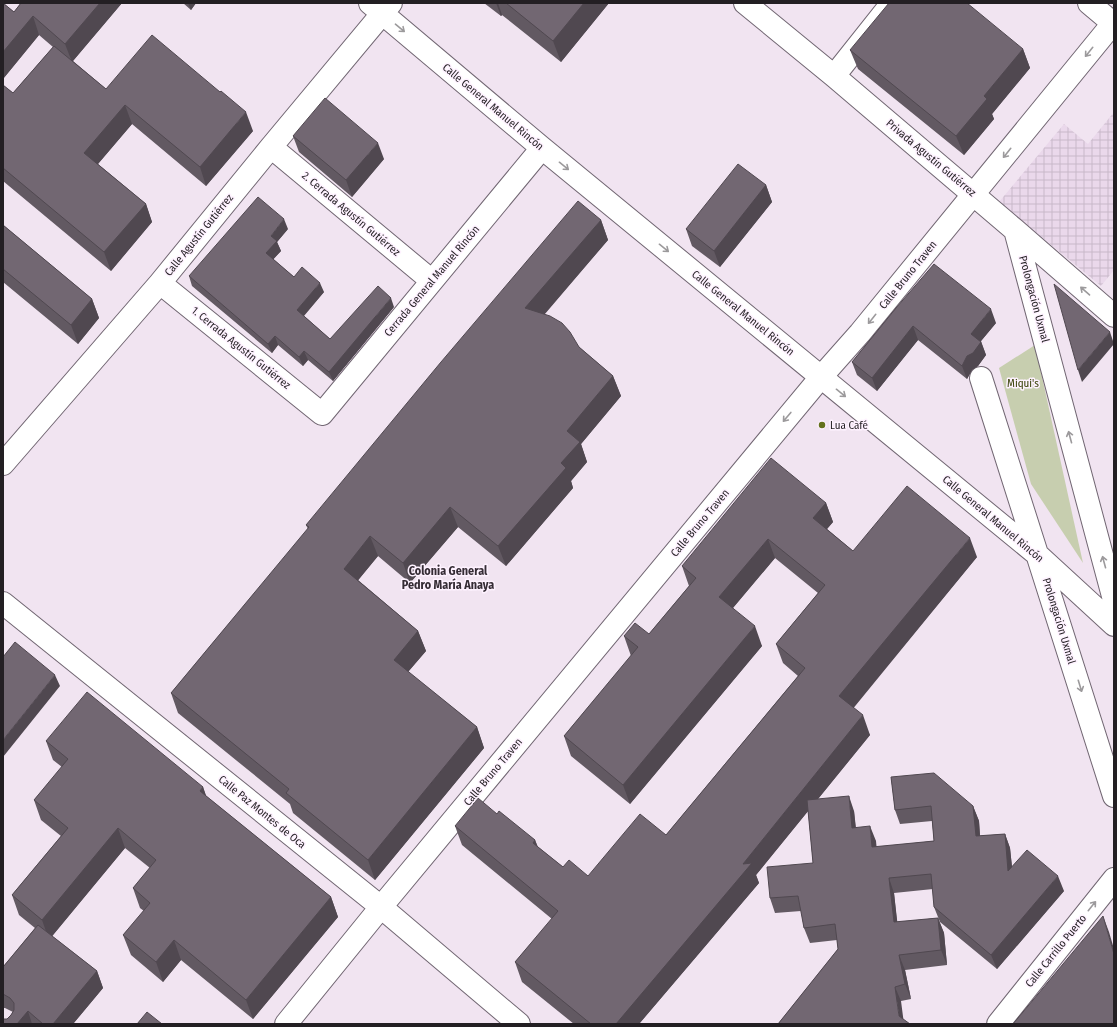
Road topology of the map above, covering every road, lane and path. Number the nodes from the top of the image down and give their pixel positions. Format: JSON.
{"nodes":[{"id":1,"x":745,"y":3,"type":"edge"},
{"id":2,"x":892,"y":3,"type":"edge"},
{"id":3,"x":1089,"y":3,"type":"edge"},
{"id":4,"x":382,"y":7,"type":"edge"},
{"id":5,"x":1114,"y":23,"type":"edge"},
{"id":6,"x":834,"y":76,"type":"junction"},
{"id":7,"x":271,"y":147,"type":"junction"},
{"id":8,"x":542,"y":148,"type":"junction"},
{"id":9,"x":973,"y":194,"type":"junction"},
{"id":10,"x":1015,"y":230,"type":"junction"},
{"id":11,"x":432,"y":281,"type":"junction"},
{"id":12,"x":160,"y":283,"type":"junction"},
{"id":13,"x":1112,"y":310,"type":"edge"},
{"id":14,"x":821,"y":376,"type":"junction"},
{"id":15,"x":982,"y":378,"type":"dead end"},
{"id":16,"x":322,"y":414,"type":"joint"},
{"id":17,"x":3,"y":464,"type":"edge"},
{"id":18,"x":1039,"y":556,"type":"junction"},
{"id":19,"x":1114,"y":600,"type":"edge"},
{"id":20,"x":3,"y":603,"type":"edge"},
{"id":21,"x":1114,"y":625,"type":"edge"},
{"id":22,"x":1114,"y":796,"type":"edge"},
{"id":23,"x":1114,"y":878,"type":"edge"},
{"id":24,"x":381,"y":907,"type":"junction"},
{"id":25,"x":286,"y":1024,"type":"edge"},
{"id":26,"x":519,"y":1024,"type":"edge"},
{"id":27,"x":998,"y":1024,"type":"edge"}],
"edges":[{"from":1,"to":6,"type":"street","name":"Privada Agustín Gutiérrez"},
{"from":2,"to":6,"type":"street"},
{"from":3,"to":5,"type":"street"},
{"from":4,"to":7,"type":"street","name":"Calle Agustín Gutiérrez"},
{"from":4,"to":8,"type":"street","name":"Calle General Manuel Rincón","one_way":true},
{"from":5,"to":9,"type":"street","name":"Calle Bruno Traven","one_way":true},
{"from":6,"to":9,"type":"street","name":"Privada Agustín Gutiérrez"},
{"from":7,"to":11,"type":"street","name":"2. Cerrada Agustín Gutiérrez"},
{"from":7,"to":12,"type":"street","name":"Calle Agustín Gutiérrez"},
{"from":8,"to":11,"type":"street","name":"Cerrada General Manuel Rincón"},
{"from":8,"to":14,"type":"street","name":"Calle General Manuel Rincón","one_way":true},
{"from":9,"to":10,"type":"street","name":"Privada Agustín Gutiérrez"},
{"from":9,"to":14,"type":"street","name":"Calle Bruno Traven","one_way":true},
{"from":13,"to":10,"type":"street","name":"Privada Agustín Gutiérrez","one_way":true},
{"from":19,"to":10,"type":"street","name":"Prolongación Uxmal","one_way":true},
{"from":11,"to":16,"type":"street","name":"Cerrada General Manuel Rincón"},
{"from":12,"to":16,"type":"street","name":"1. Cerrada Agustín Gutiérrez"},
{"from":12,"to":17,"type":"street","name":"Calle Agustín Gutiérrez"},
{"from":14,"to":18,"type":"street","name":"Calle General Manuel Rincón","one_way":true},
{"from":14,"to":24,"type":"street","name":"Calle Bruno Traven","one_way":true},
{"from":15,"to":18,"type":"street","name":"Prolongación Uxmal"},
{"from":18,"to":21,"type":"street","name":"Calle General Manuel Rincón"},
{"from":18,"to":22,"type":"street","name":"Prolongación Uxmal","one_way":true},
{"from":20,"to":24,"type":"street","name":"Calle Paz Montes de Oca"},
{"from":27,"to":23,"type":"street","name":"Calle Carrillo Puerto","one_way":true},
{"from":24,"to":25,"type":"street","name":"Calle Bruno Traven"},
{"from":24,"to":26,"type":"street","name":"Calle Paz Montes de Oca"}]}
